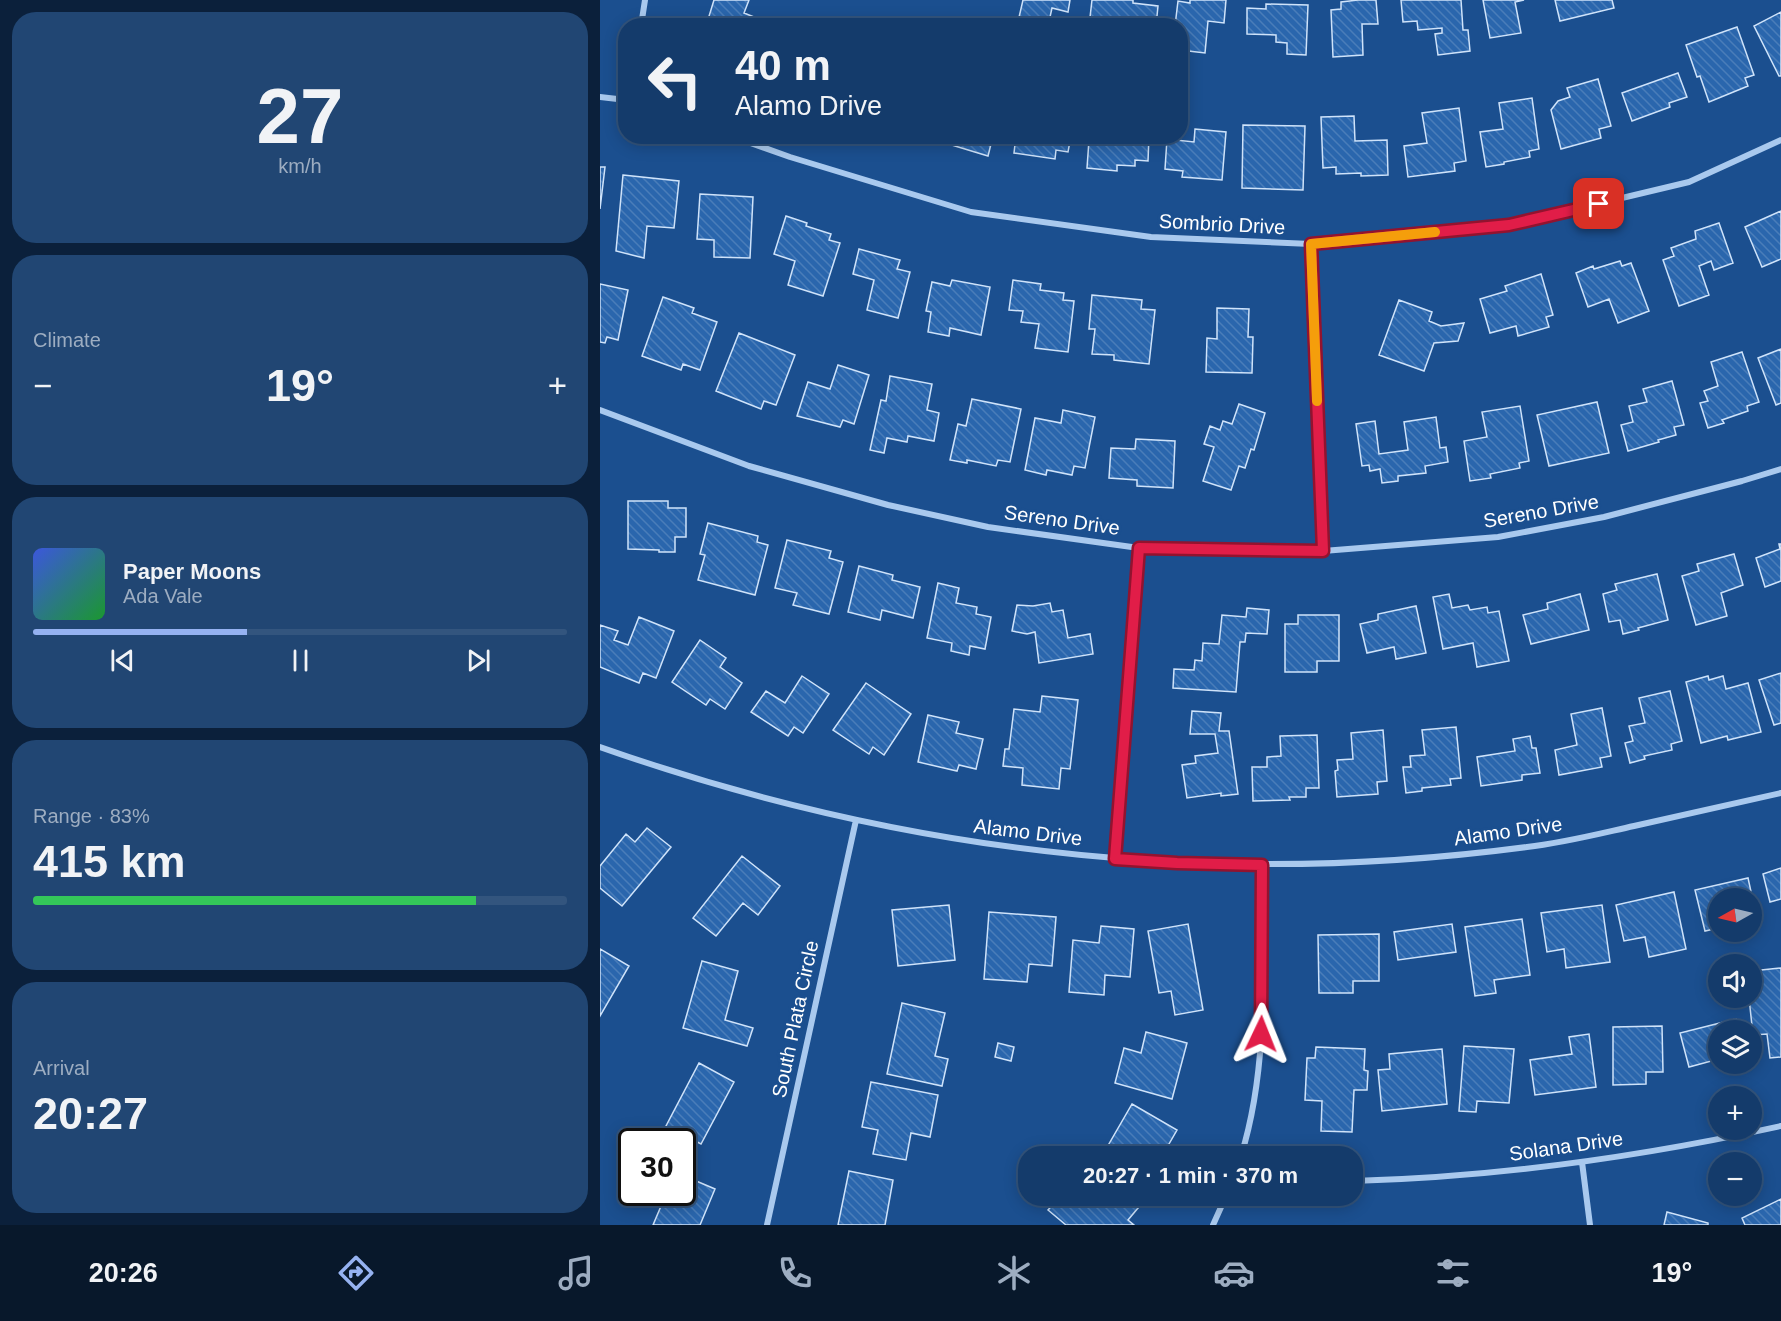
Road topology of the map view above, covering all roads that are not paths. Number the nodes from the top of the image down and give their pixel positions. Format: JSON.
{"nodes":[{"id":1,"x":645,"y":0,"type":"edge"},
{"id":2,"x":642,"y":18,"type":"edge"},
{"id":3,"x":600,"y":97,"type":"edge"},
{"id":4,"x":618,"y":99,"type":"edge"},
{"id":5,"x":1781,"y":140,"type":"edge"},
{"id":6,"x":753,"y":144,"type":"edge"},
{"id":7,"x":1311,"y":244,"type":"junction"},
{"id":8,"x":600,"y":410,"type":"edge"},
{"id":9,"x":1781,"y":469,"type":"edge"},
{"id":10,"x":1139,"y":548,"type":"junction"},
{"id":11,"x":1323,"y":551,"type":"junction"},
{"id":12,"x":600,"y":747,"type":"edge"},
{"id":13,"x":1781,"y":793,"type":"edge"},
{"id":14,"x":856,"y":820,"type":"junction"},
{"id":15,"x":1115,"y":859,"type":"junction"},
{"id":16,"x":1262,"y":865,"type":"junction"},
{"id":17,"x":1781,"y":1126,"type":"edge"},
{"id":18,"x":1244,"y":1146,"type":"edge"},
{"id":19,"x":1582,"y":1162,"type":"junction"},
{"id":20,"x":1363,"y":1180,"type":"edge"},
{"id":21,"x":1222,"y":1206,"type":"edge"},
{"id":22,"x":767,"y":1225,"type":"edge"},
{"id":23,"x":1213,"y":1225,"type":"edge"},
{"id":24,"x":1590,"y":1225,"type":"edge"}],
"edges":[{"from":1,"to":2,"type":"street"},
{"from":3,"to":4,"type":"street"},
{"from":5,"to":7,"type":"street","name":"Sombrio Drive"},
{"from":6,"to":7,"type":"street","name":"Sombrio Drive"},
{"from":7,"to":11,"type":"street"},
{"from":8,"to":10,"type":"street","name":"Sereno Drive"},
{"from":9,"to":11,"type":"street","name":"Sereno Drive"},
{"from":10,"to":11,"type":"street","name":"Sereno Drive"},
{"from":10,"to":15,"type":"street"},
{"from":12,"to":14,"type":"street","name":"Alamo Drive"},
{"from":13,"to":16,"type":"street","name":"Alamo Drive"},
{"from":14,"to":15,"type":"street","name":"Alamo Drive"},
{"from":14,"to":22,"type":"street","name":"South Plata Circle"},
{"from":15,"to":16,"type":"street","name":"Alamo Drive"},
{"from":16,"to":18,"type":"street"},
{"from":17,"to":19,"type":"street","name":"Solana Drive"},
{"from":19,"to":20,"type":"street","name":"Solana Drive"},
{"from":19,"to":24,"type":"street"},
{"from":21,"to":23,"type":"street"}]}
